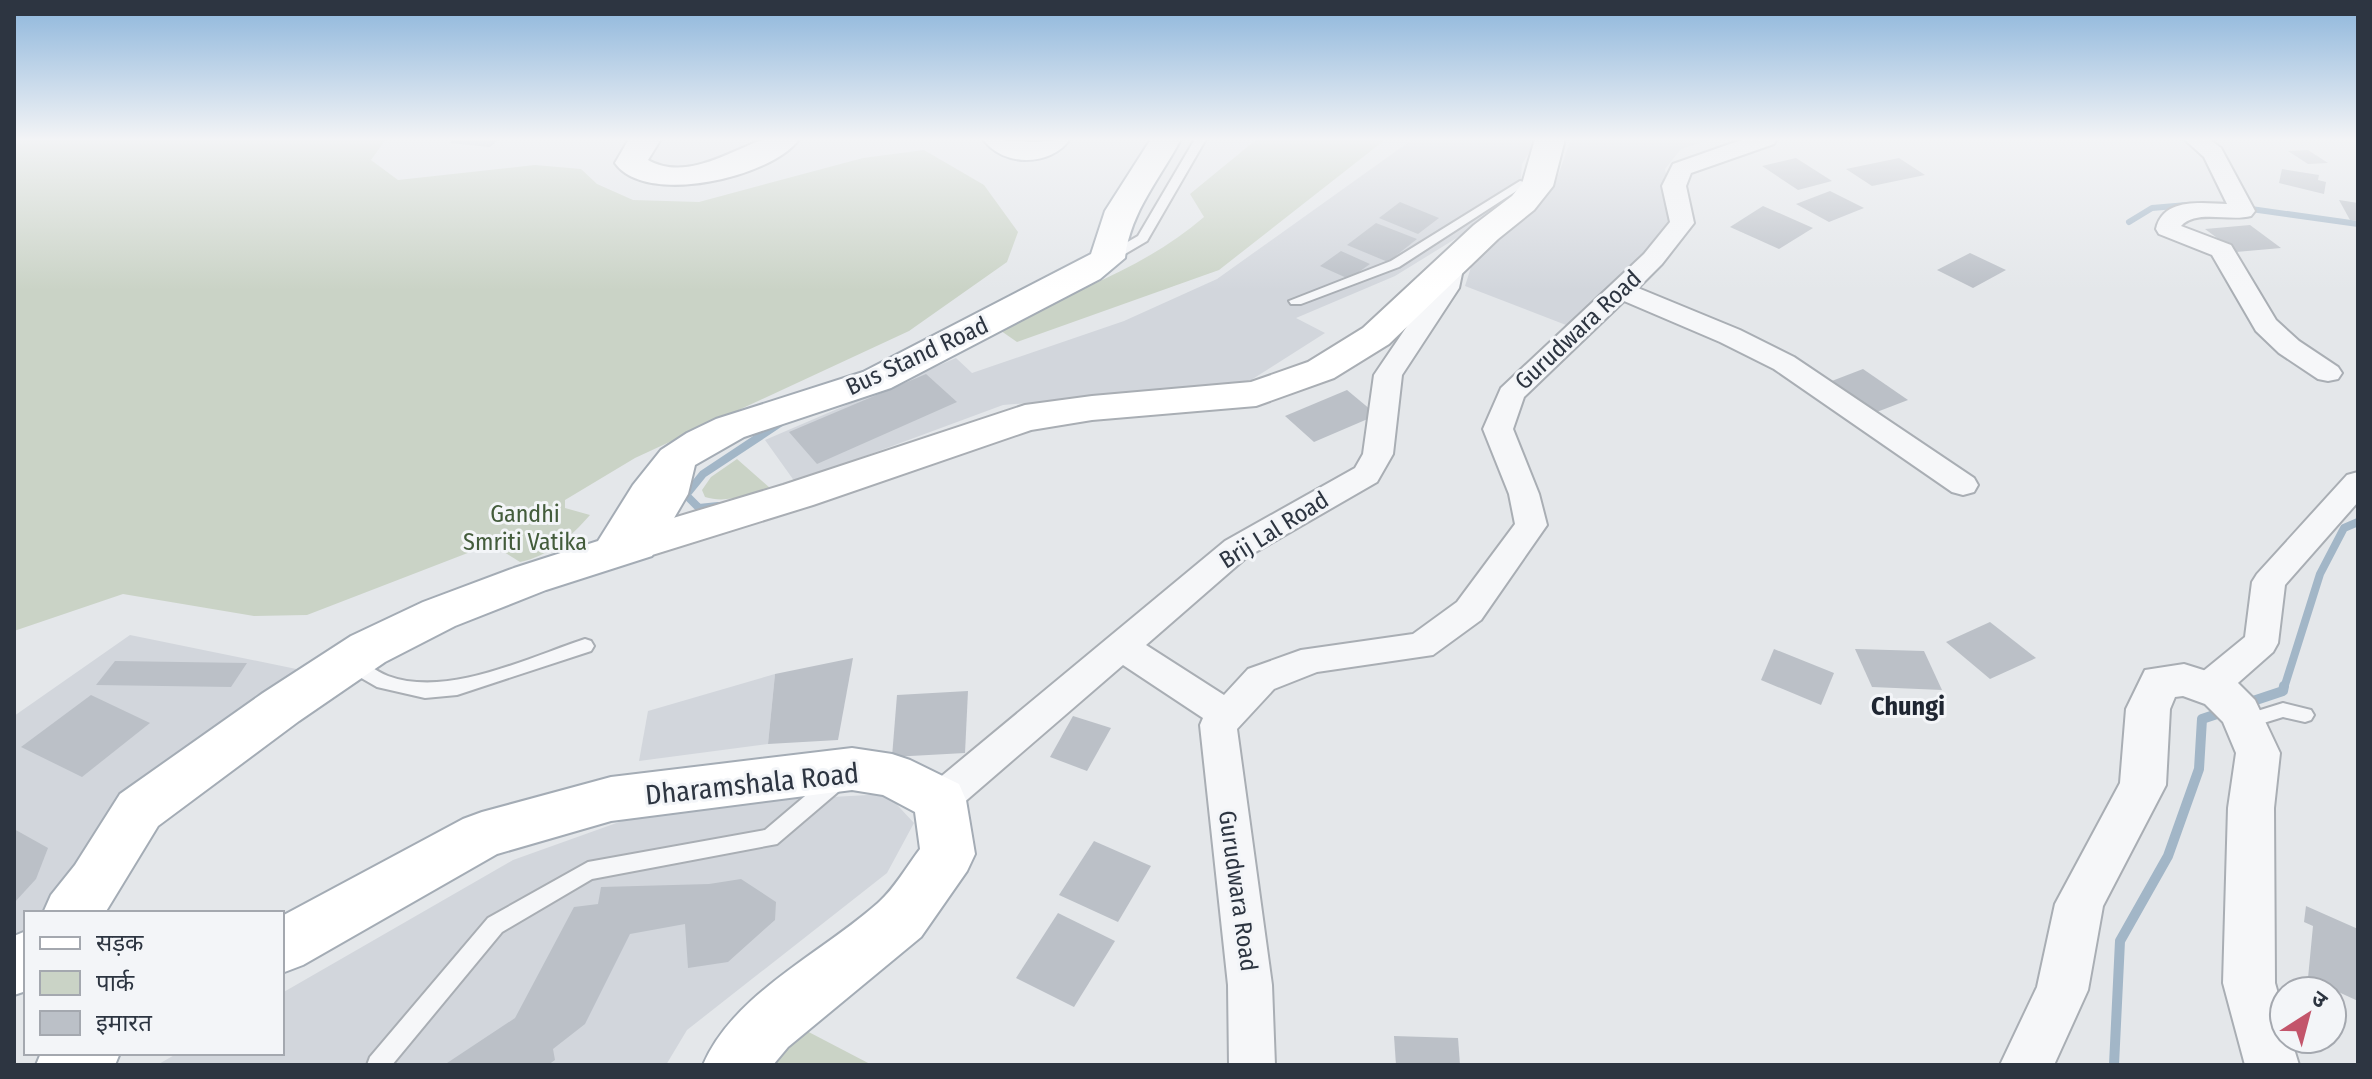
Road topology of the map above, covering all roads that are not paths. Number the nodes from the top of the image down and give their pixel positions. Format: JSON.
{"nodes":[{"id":1,"x":1135,"y":189,"type":"edge"},
{"id":2,"x":1172,"y":189,"type":"edge"},
{"id":3,"x":1512,"y":189,"type":"edge"},
{"id":4,"x":1534,"y":189,"type":"edge"},
{"id":5,"x":1675,"y":189,"type":"edge"},
{"id":6,"x":2232,"y":189,"type":"edge"},
{"id":7,"x":1108,"y":258,"type":"junction"},
{"id":8,"x":1450,"y":269,"type":"junction"},
{"id":9,"x":1621,"y":290,"type":"junction"},
{"id":10,"x":1296,"y":301,"type":"dead end"},
{"id":11,"x":2328,"y":373,"type":"dead end"},
{"id":12,"x":2358,"y":482,"type":"edge"},
{"id":13,"x":1963,"y":485,"type":"dead end"},
{"id":14,"x":624,"y":550,"type":"junction"},
{"id":15,"x":585,"y":646,"type":"dead end"},
{"id":16,"x":1122,"y":647,"type":"junction"},
{"id":17,"x":348,"y":662,"type":"junction"},
{"id":18,"x":2228,"y":703,"type":"junction"},
{"id":19,"x":1227,"y":715,"type":"junction"},
{"id":20,"x":2305,"y":715,"type":"dead end"},
{"id":21,"x":852,"y":769,"type":"junction"},
{"id":22,"x":940,"y":800,"type":"junction"},
{"id":23,"x":73,"y":911,"type":"edge"},
{"id":24,"x":284,"y":945,"type":"edge"},
{"id":25,"x":85,"y":1055,"type":"edge"},
{"id":26,"x":67,"y":1065,"type":"edge"},
{"id":27,"x":378,"y":1065,"type":"edge"},
{"id":28,"x":734,"y":1065,"type":"edge"},
{"id":29,"x":1252,"y":1065,"type":"edge"},
{"id":30,"x":2027,"y":1065,"type":"edge"},
{"id":31,"x":2272,"y":1065,"type":"edge"}],
"edges":[{"from":1,"to":7,"type":"main road"},
{"from":2,"to":7,"type":"lane"},
{"from":3,"to":10,"type":"lane"},
{"from":4,"to":8,"type":"main road"},
{"from":5,"to":9,"type":"street","name":"Gurudwara Road"},
{"from":6,"to":11,"type":"street"},
{"from":7,"to":14,"type":"main road","name":"Bus Stand Road"},
{"from":8,"to":14,"type":"main road"},
{"from":8,"to":16,"type":"street","name":"Brij Lal Road"},
{"from":9,"to":13,"type":"street"},
{"from":9,"to":19,"type":"street","name":"Gurudwara Road"},
{"from":12,"to":18,"type":"street"},
{"from":14,"to":17,"type":"main road"},
{"from":15,"to":17,"type":"lane"},
{"from":16,"to":19,"type":"street"},
{"from":16,"to":22,"type":"street","name":"Brij Lal Road"},
{"from":17,"to":23,"type":"main road"},
{"from":18,"to":20,"type":"lane"},
{"from":18,"to":30,"type":"street"},
{"from":18,"to":31,"type":"street"},
{"from":19,"to":29,"type":"street","name":"Gurudwara Road"},
{"from":21,"to":22,"type":"main road","name":"Dharamshala Road"},
{"from":21,"to":24,"type":"main road","name":"Dharamshala Road"},
{"from":21,"to":27,"type":"lane"},
{"from":22,"to":28,"type":"main road"},
{"from":25,"to":26,"type":"main road"}]}
